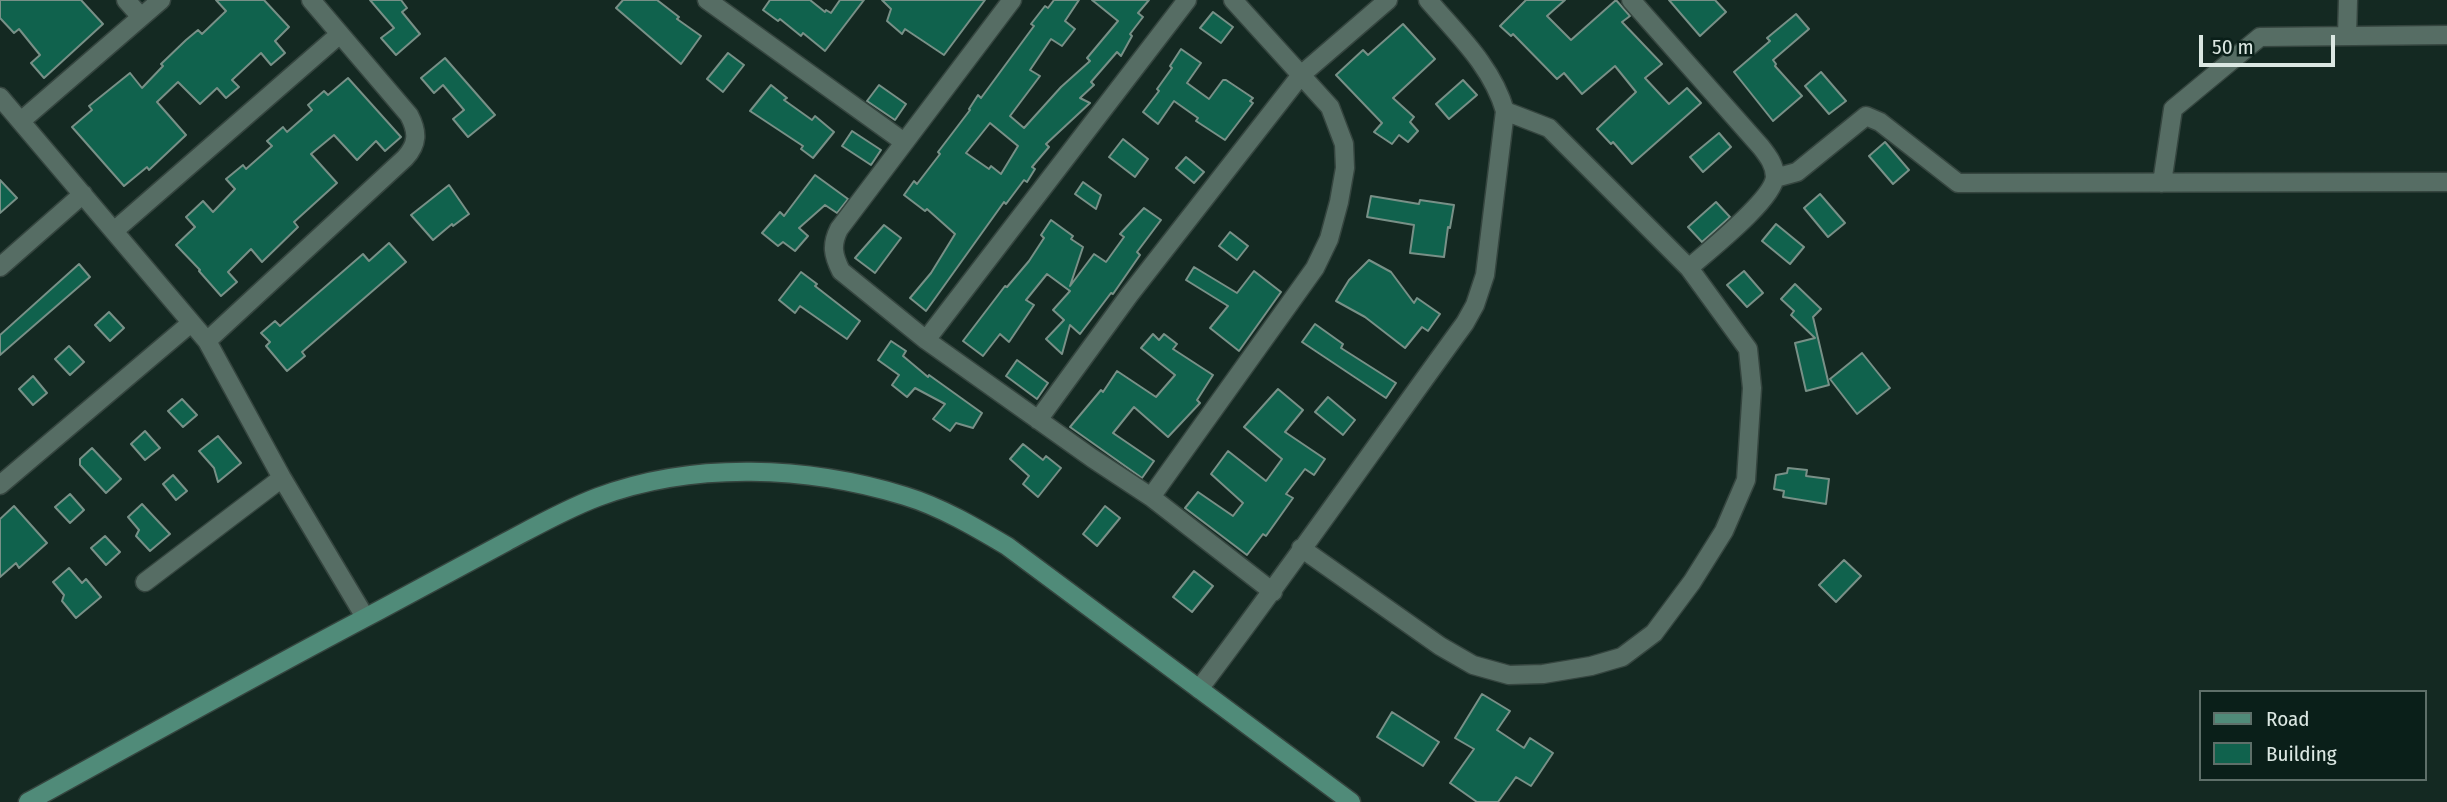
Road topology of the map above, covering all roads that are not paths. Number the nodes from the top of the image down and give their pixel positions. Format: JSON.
{"nodes":[{"id":1,"x":126,"y":0,"type":"edge"},
{"id":2,"x":162,"y":0,"type":"edge"},
{"id":3,"x":311,"y":0,"type":"edge"},
{"id":4,"x":707,"y":0,"type":"edge"},
{"id":5,"x":1012,"y":0,"type":"edge"},
{"id":6,"x":1187,"y":0,"type":"edge"},
{"id":7,"x":1233,"y":0,"type":"edge"},
{"id":8,"x":1388,"y":0,"type":"edge"},
{"id":9,"x":1428,"y":0,"type":"edge"},
{"id":10,"x":1632,"y":0,"type":"edge"},
{"id":11,"x":2347,"y":0,"type":"edge"},
{"id":12,"x":141,"y":17,"type":"junction"},
{"id":13,"x":340,"y":34,"type":"junction"},
{"id":14,"x":2447,"y":35,"type":"edge"},
{"id":15,"x":2347,"y":36,"type":"junction"},
{"id":16,"x":1301,"y":75,"type":"junction"},
{"id":17,"x":0,"y":97,"type":"edge"},
{"id":18,"x":1505,"y":111,"type":"junction"},
{"id":19,"x":21,"y":121,"type":"junction"},
{"id":20,"x":904,"y":142,"type":"junction"},
{"id":21,"x":1775,"y":178,"type":"junction"},
{"id":22,"x":2447,"y":182,"type":"edge"},
{"id":23,"x":2162,"y":183,"type":"junction"},
{"id":24,"x":83,"y":194,"type":"junction"},
{"id":25,"x":114,"y":232,"type":"junction"},
{"id":26,"x":0,"y":267,"type":"edge"},
{"id":27,"x":1689,"y":268,"type":"junction"},
{"id":28,"x":191,"y":323,"type":"junction"},
{"id":29,"x":926,"y":340,"type":"junction"},
{"id":30,"x":207,"y":341,"type":"junction"},
{"id":31,"x":1038,"y":420,"type":"junction"},
{"id":32,"x":282,"y":478,"type":"junction"},
{"id":33,"x":0,"y":485,"type":"edge"},
{"id":34,"x":1152,"y":497,"type":"junction"},
{"id":35,"x":1301,"y":548,"type":"junction"},
{"id":36,"x":145,"y":582,"type":"dead end"},
{"id":37,"x":1273,"y":592,"type":"junction"},
{"id":38,"x":365,"y":617,"type":"junction"},
{"id":39,"x":1199,"y":689,"type":"junction"},
{"id":40,"x":28,"y":802,"type":"edge"},
{"id":41,"x":1351,"y":802,"type":"edge"}],
"edges":[{"from":1,"to":12,"type":"street"},
{"from":2,"to":12,"type":"street"},
{"from":3,"to":13,"type":"street"},
{"from":4,"to":20,"type":"street"},
{"from":5,"to":20,"type":"street"},
{"from":6,"to":29,"type":"street"},
{"from":7,"to":16,"type":"street"},
{"from":8,"to":16,"type":"street"},
{"from":9,"to":18,"type":"street"},
{"from":10,"to":21,"type":"street"},
{"from":11,"to":15,"type":"street"},
{"from":12,"to":19,"type":"street"},
{"from":13,"to":25,"type":"street"},
{"from":13,"to":30,"type":"street"},
{"from":14,"to":15,"type":"street"},
{"from":15,"to":23,"type":"street"},
{"from":16,"to":31,"type":"street"},
{"from":16,"to":34,"type":"street"},
{"from":17,"to":19,"type":"street"},
{"from":18,"to":27,"type":"street"},
{"from":18,"to":35,"type":"street"},
{"from":19,"to":24,"type":"street"},
{"from":20,"to":29,"type":"street"},
{"from":21,"to":23,"type":"street"},
{"from":21,"to":27,"type":"street"},
{"from":22,"to":23,"type":"street"},
{"from":24,"to":25,"type":"street"},
{"from":24,"to":26,"type":"street"},
{"from":25,"to":28,"type":"street"},
{"from":27,"to":35,"type":"street"},
{"from":28,"to":30,"type":"street"},
{"from":28,"to":33,"type":"street"},
{"from":29,"to":31,"type":"street"},
{"from":30,"to":32,"type":"street"},
{"from":31,"to":34,"type":"street"},
{"from":32,"to":36,"type":"street"},
{"from":32,"to":38,"type":"street"},
{"from":34,"to":37,"type":"street"},
{"from":35,"to":37,"type":"street"},
{"from":37,"to":39,"type":"street"},
{"from":38,"to":39,"type":"street"},
{"from":38,"to":40,"type":"street"},
{"from":39,"to":41,"type":"street"}]}
